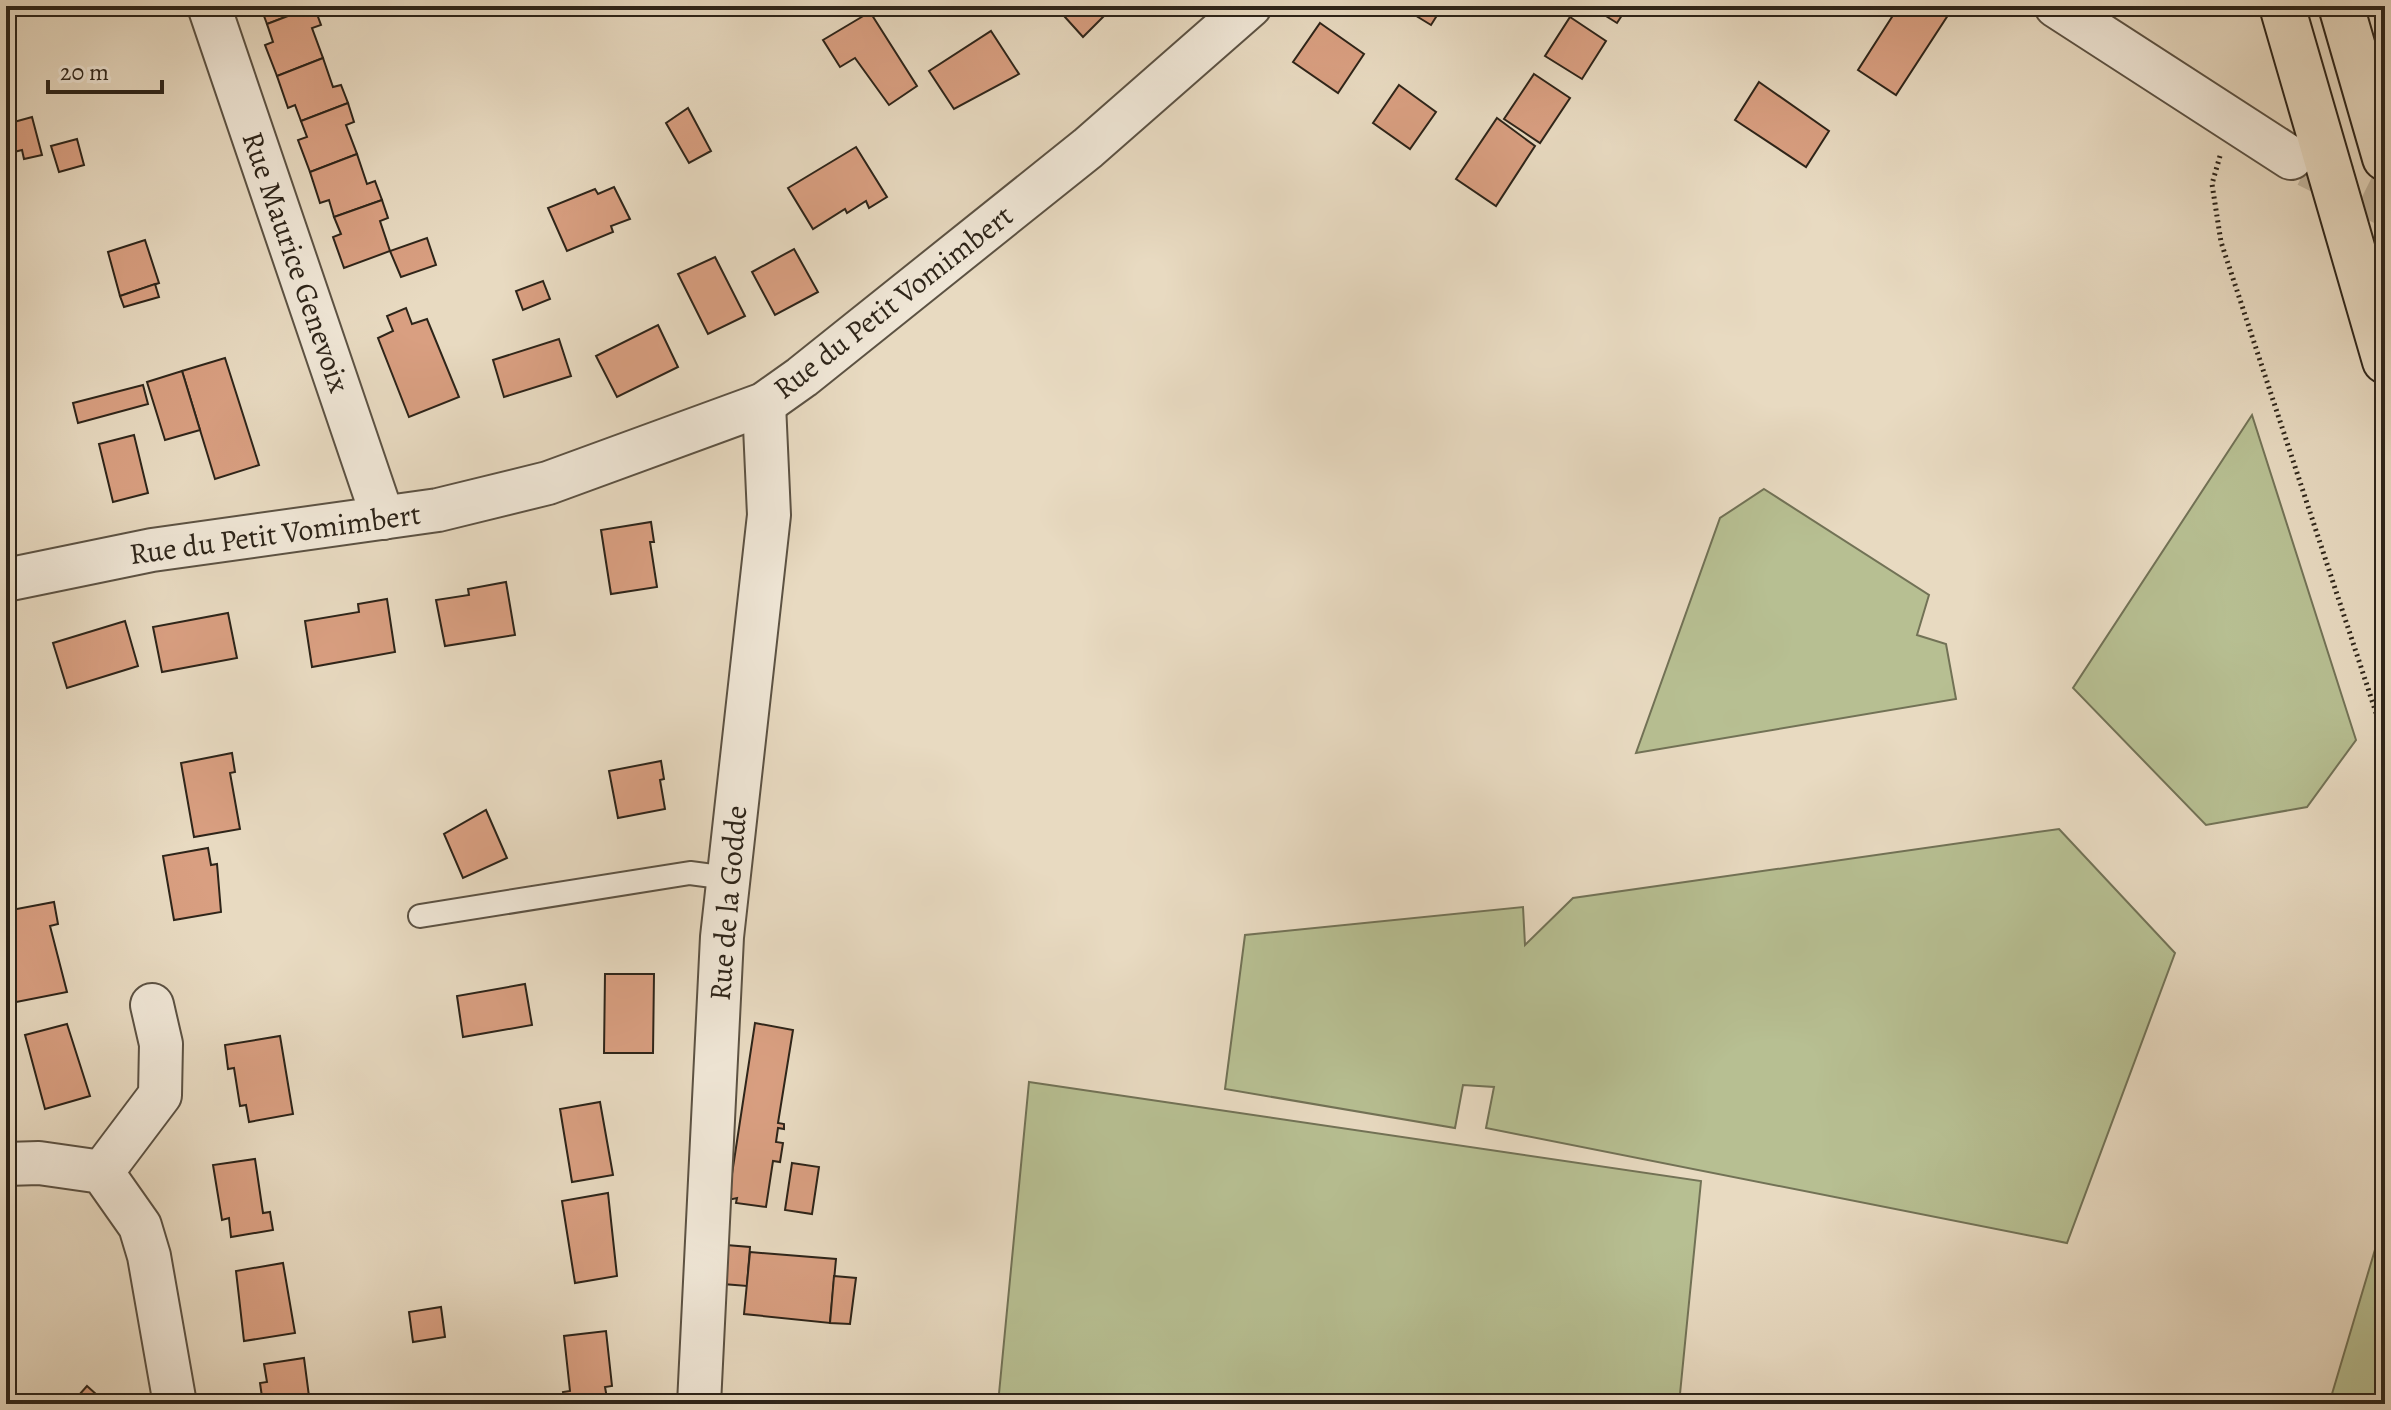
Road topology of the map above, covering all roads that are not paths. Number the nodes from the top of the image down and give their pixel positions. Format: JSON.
{"nodes":[{"id":1,"x":209,"y":6,"type":"edge"},
{"id":2,"x":1250,"y":6,"type":"edge"},
{"id":3,"x":2056,"y":6,"type":"edge"},
{"id":4,"x":2282,"y":6,"type":"edge"},
{"id":5,"x":2341,"y":6,"type":"edge"},
{"id":6,"x":2291,"y":158,"type":"tunnel mouth"},
{"id":7,"x":2385,"y":158,"type":"edge"},
{"id":8,"x":2385,"y":361,"type":"edge"},
{"id":9,"x":764,"y":404,"type":"junction"},
{"id":10,"x":383,"y":518,"type":"junction"},
{"id":11,"x":6,"y":580,"type":"edge"},
{"id":12,"x":728,"y":878,"type":"junction"},
{"id":13,"x":420,"y":916,"type":"dead end"},
{"id":14,"x":152,"y":1005,"type":"dead end"},
{"id":15,"x":6,"y":1164,"type":"edge"},
{"id":16,"x":102,"y":1172,"type":"junction"},
{"id":17,"x":175,"y":1404,"type":"edge"},
{"id":18,"x":699,"y":1404,"type":"edge"}],
"edges":[{"from":1,"to":10,"type":"street","name":"Rue Maurice Genevoix"},
{"from":2,"to":9,"type":"street","name":"Rue du Petit Vomimbert"},
{"from":3,"to":6,"type":"street"},
{"from":4,"to":8,"type":"highway"},
{"from":5,"to":7,"type":"highway"},
{"from":9,"to":10,"type":"street","name":"Rue du Petit Vomimbert"},
{"from":9,"to":12,"type":"street","name":"Rue de la Godde"},
{"from":10,"to":11,"type":"street","name":"Rue du Petit Vomimbert"},
{"from":12,"to":13,"type":"lane"},
{"from":12,"to":18,"type":"street","name":"Rue de la Godde"},
{"from":14,"to":16,"type":"street"},
{"from":15,"to":16,"type":"street"},
{"from":16,"to":17,"type":"street"}]}
